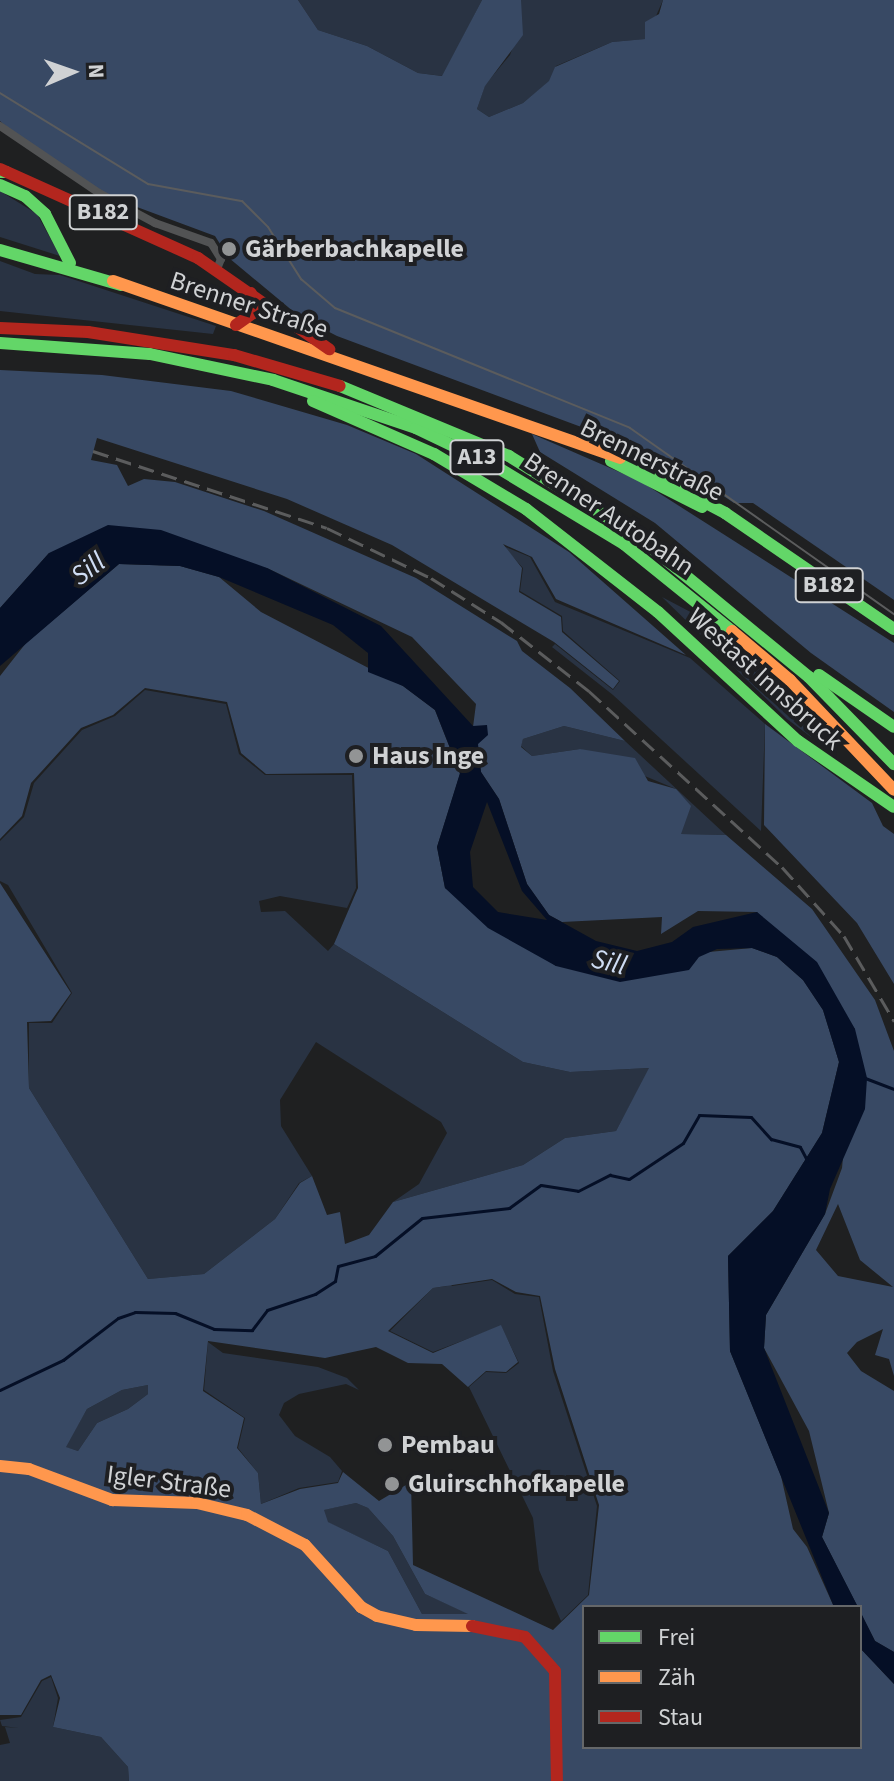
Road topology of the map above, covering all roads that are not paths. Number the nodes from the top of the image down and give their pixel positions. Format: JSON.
{"nodes":[{"id":1,"x":0,"y":126,"type":"edge"},
{"id":2,"x":2,"y":171,"type":"edge"},
{"id":3,"x":0,"y":185,"type":"edge"},
{"id":4,"x":0,"y":242,"type":"edge"},
{"id":5,"x":0,"y":250,"type":"edge"},
{"id":6,"x":70,"y":263,"type":"junction"},
{"id":7,"x":217,"y":269,"type":"junction"},
{"id":8,"x":121,"y":285,"type":"junction"},
{"id":9,"x":251,"y":293,"type":"junction"},
{"id":10,"x":0,"y":325,"type":"edge"},
{"id":11,"x":236,"y":325,"type":"junction"},
{"id":12,"x":0,"y":343,"type":"edge"},
{"id":13,"x":360,"y":365,"type":"junction"},
{"id":14,"x":235,"y":371,"type":"junction"},
{"id":15,"x":725,"y":604,"type":"junction"},
{"id":16,"x":894,"y":629,"type":"edge"},
{"id":17,"x":894,"y":727,"type":"edge"},
{"id":18,"x":894,"y":764,"type":"edge"},
{"id":19,"x":893,"y":790,"type":"edge"},
{"id":20,"x":894,"y":807,"type":"edge"},
{"id":21,"x":0,"y":1466,"type":"edge"},
{"id":22,"x":557,"y":1781,"type":"edge"}],
"edges":[{"from":1,"to":7,"type":"street"},
{"from":2,"to":7,"type":"main road","number":"B182"},
{"from":3,"to":6,"type":"main road"},
{"from":4,"to":6,"type":"main road","name":"Brenner Straße","number":"B182"},
{"from":5,"to":8,"type":"main road"},
{"from":6,"to":8,"type":"main road","name":"Brenner Straße","number":"B182"},
{"from":7,"to":9,"type":"main road","number":"B182"},
{"from":8,"to":11,"type":"main road","name":"Brenner Straße","number":"B182"},
{"from":9,"to":11,"type":"main road"},
{"from":9,"to":13,"type":"main road","name":"Brenner Straße","number":"B182"},
{"from":10,"to":15,"type":"main road","name":"Brenner Autobahn","number":"A13"},
{"from":11,"to":13,"type":"main road","name":"Brenner Straße","number":"B182"},
{"from":12,"to":14,"type":"main road","name":"Brenner Autobahn","number":"A13"},
{"from":13,"to":16,"type":"main road","name":"Brennerstraße","number":"B182"},
{"from":14,"to":19,"type":"main road","name":"Brenner Autobahn","number":"A13"},
{"from":14,"to":20,"type":"main road","name":"Westast Innsbruck","number":"A13"},
{"from":15,"to":17,"type":"main road","name":"Westast Innsbruck","number":"A13"},
{"from":15,"to":18,"type":"main road","name":"Brenner Autobahn","number":"A13"},
{"from":21,"to":22,"type":"main road","name":"Igler Straße"}]}
